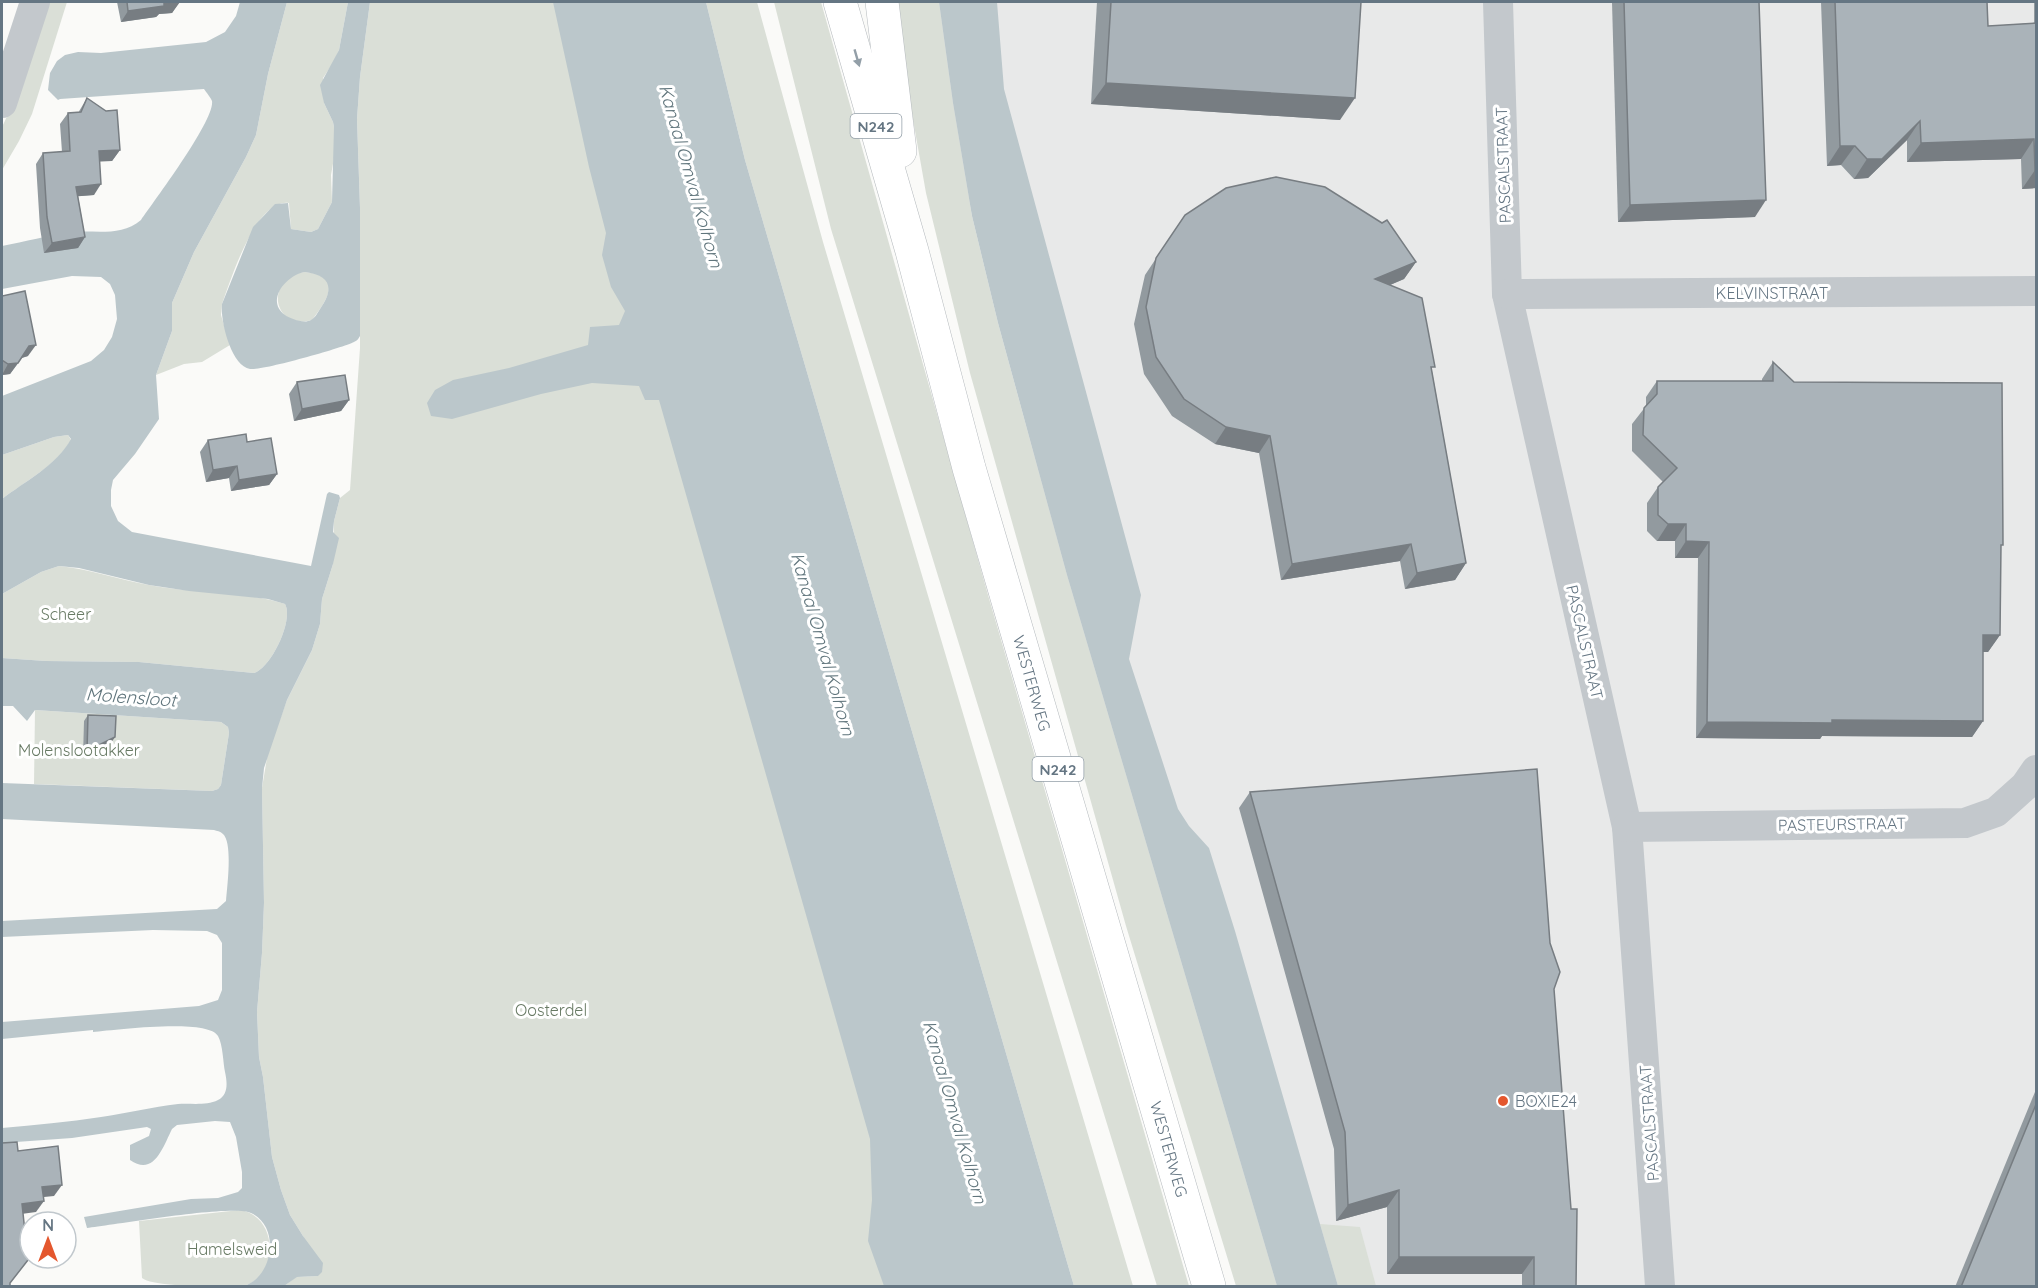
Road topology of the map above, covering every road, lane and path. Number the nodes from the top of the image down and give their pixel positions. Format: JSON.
{"nodes":[{"id":1,"x":35,"y":2,"type":"edge"},
{"id":2,"x":840,"y":2,"type":"edge"},
{"id":3,"x":882,"y":2,"type":"edge"},
{"id":4,"x":1498,"y":2,"type":"edge"},
{"id":5,"x":2,"y":103,"type":"edge"},
{"id":6,"x":912,"y":251,"type":"junction"},
{"id":7,"x":2037,"y":291,"type":"edge"},
{"id":8,"x":1507,"y":294,"type":"junction"},
{"id":9,"x":2037,"y":770,"type":"edge"},
{"id":10,"x":1627,"y":827,"type":"junction"},
{"id":11,"x":1662,"y":1286,"type":"edge"},
{"id":12,"x":1209,"y":1287,"type":"edge"}],
"edges":[{"from":1,"to":5,"type":"street"},
{"from":2,"to":6,"type":"main road","name":"WESTERWEG","number":"N242","one_way":true},
{"from":3,"to":6,"type":"main road","name":"WESTERWEG","number":"N242"},
{"from":4,"to":8,"type":"street","name":"PASCALSTRAAT"},
{"from":6,"to":12,"type":"main road","name":"WESTERWEG","number":"N242"},
{"from":7,"to":8,"type":"street","name":"KELVINSTRAAT"},
{"from":8,"to":10,"type":"street","name":"PASCALSTRAAT"},
{"from":9,"to":10,"type":"street","name":"PASTEURSTRAAT"},
{"from":10,"to":11,"type":"street","name":"PASCALSTRAAT"}]}
